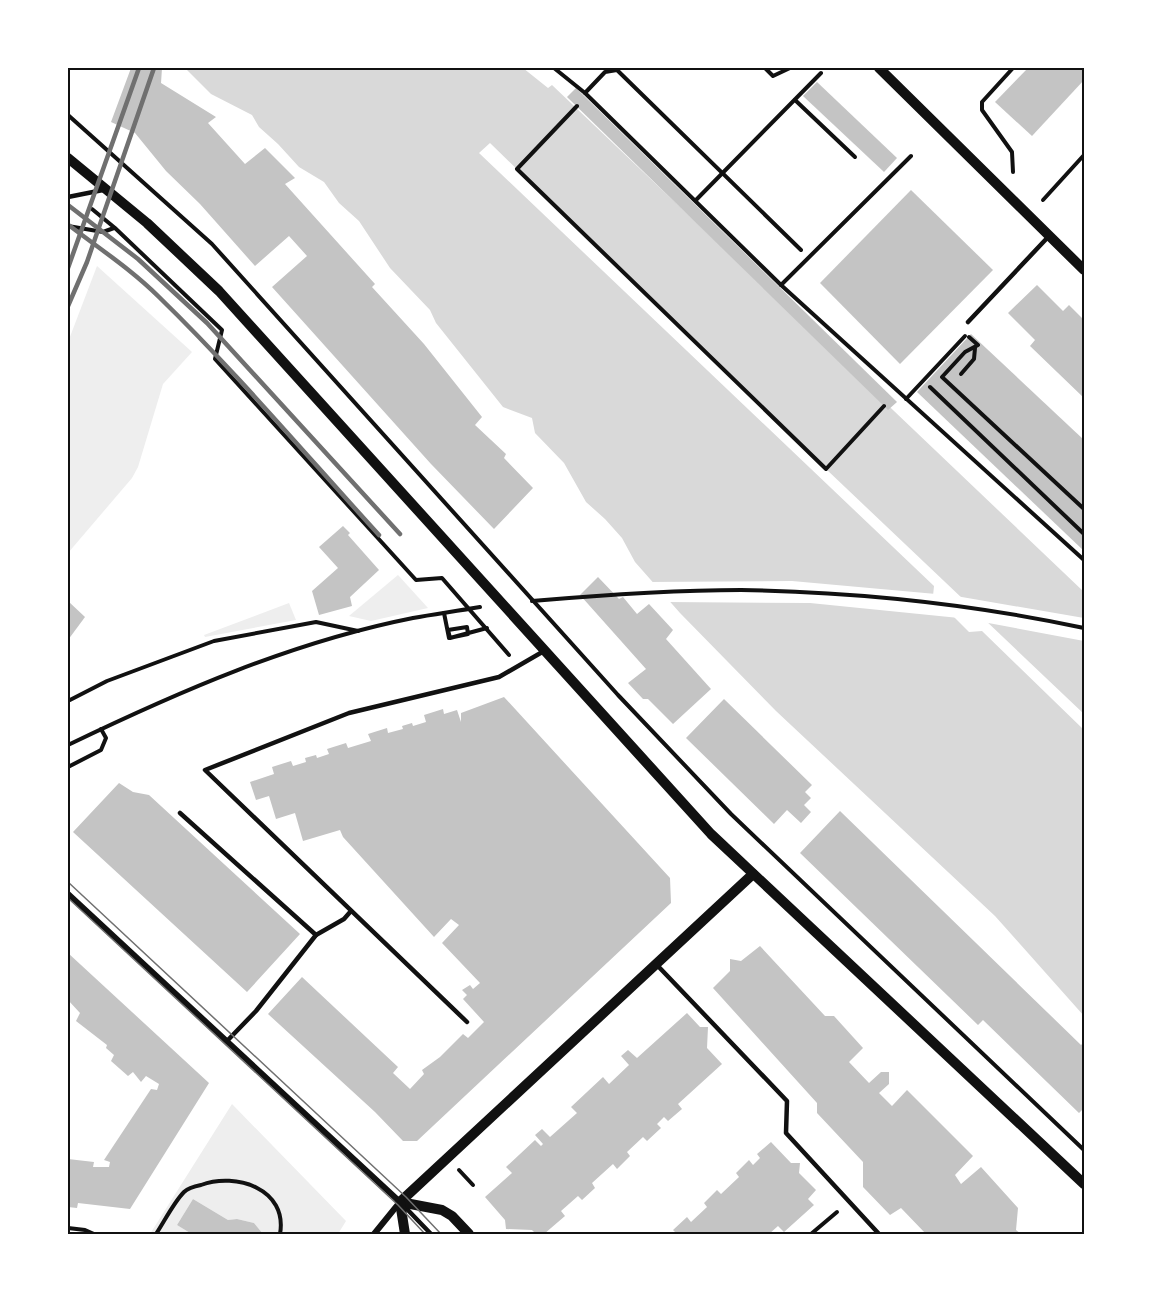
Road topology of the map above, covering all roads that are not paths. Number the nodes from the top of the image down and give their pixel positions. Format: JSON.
{"nodes":[{"id":1,"x":879,"y":68,"type":"edge"},
{"id":2,"x":68,"y":158,"type":"edge"},
{"id":3,"x":106,"y":190,"type":"junction"},
{"id":4,"x":68,"y":197,"type":"edge"},
{"id":5,"x":1049,"y":236,"type":"junction"},
{"id":6,"x":1084,"y":270,"type":"edge"},
{"id":7,"x":968,"y":322,"type":"dead end"},
{"id":8,"x":544,"y":651,"type":"junction"},
{"id":9,"x":180,"y":813,"type":"dead end"},
{"id":10,"x":753,"y":874,"type":"junction"},
{"id":11,"x":68,"y":894,"type":"edge"},
{"id":12,"x":351,"y":911,"type":"junction"},
{"id":13,"x":316,"y":935,"type":"junction"},
{"id":14,"x":656,"y":964,"type":"junction"},
{"id":15,"x":467,"y":1022,"type":"dead end"},
{"id":16,"x":227,"y":1041,"type":"junction"},
{"id":17,"x":1084,"y":1184,"type":"edge"},
{"id":18,"x":400,"y":1202,"type":"junction"},
{"id":19,"x":374,"y":1234,"type":"edge"},
{"id":20,"x":405,"y":1234,"type":"edge"},
{"id":21,"x":431,"y":1234,"type":"edge"},
{"id":22,"x":469,"y":1234,"type":"edge"},
{"id":23,"x":879,"y":1234,"type":"edge"}],
"edges":[{"from":1,"to":5,"type":"street"},
{"from":2,"to":3,"type":"street"},
{"from":3,"to":4,"type":"lane"},
{"from":3,"to":8,"type":"street"},
{"from":5,"to":6,"type":"street"},
{"from":5,"to":7,"type":"lane"},
{"from":8,"to":10,"type":"street"},
{"from":8,"to":12,"type":"lane"},
{"from":9,"to":13,"type":"lane"},
{"from":10,"to":14,"type":"street"},
{"from":10,"to":17,"type":"street"},
{"from":11,"to":16,"type":"street"},
{"from":12,"to":13,"type":"lane"},
{"from":12,"to":15,"type":"lane"},
{"from":13,"to":16,"type":"lane"},
{"from":14,"to":18,"type":"street"},
{"from":14,"to":23,"type":"lane"},
{"from":16,"to":18,"type":"street"},
{"from":18,"to":19,"type":"street"},
{"from":18,"to":20,"type":"street"},
{"from":18,"to":21,"type":"lane"},
{"from":18,"to":22,"type":"street"}]}
